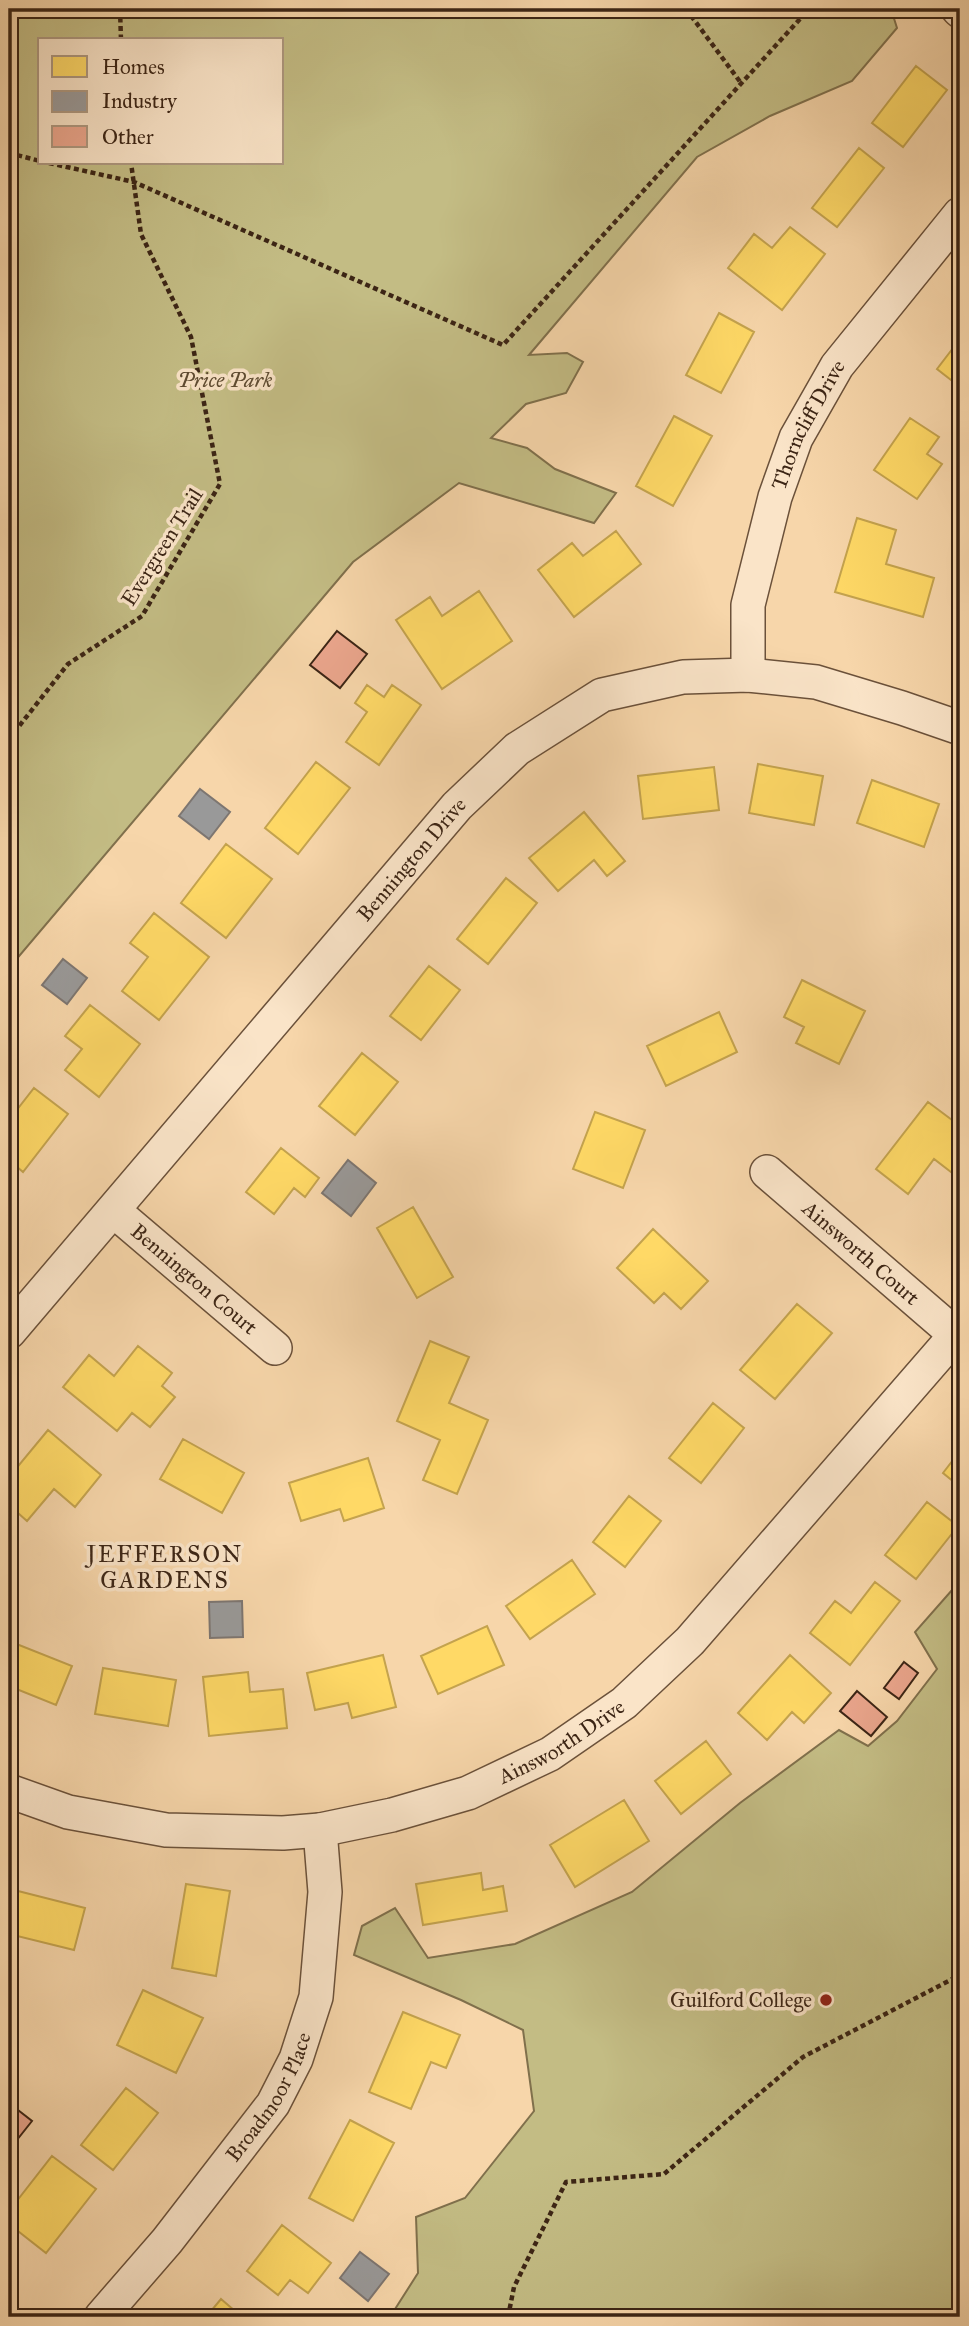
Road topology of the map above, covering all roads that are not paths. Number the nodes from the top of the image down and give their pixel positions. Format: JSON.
{"nodes":[{"id":1,"x":960,"y":214,"type":"edge"},
{"id":2,"x":748,"y":675,"type":"junction"},
{"id":3,"x":960,"y":728,"type":"edge"},
{"id":4,"x":767,"y":1172,"type":"dead end"},
{"id":5,"x":114,"y":1211,"type":"junction"},
{"id":6,"x":9,"y":1332,"type":"edge"},
{"id":7,"x":958,"y":1332,"type":"edge"},
{"id":8,"x":275,"y":1348,"type":"dead end"},
{"id":9,"x":9,"y":1791,"type":"edge"},
{"id":10,"x":320,"y":1830,"type":"junction"},
{"id":11,"x":101,"y":2317,"type":"edge"}],
"edges":[{"from":1,"to":2,"type":"street","name":"Thorncliff Drive"},
{"from":2,"to":3,"type":"street","name":"Bennington Drive"},
{"from":2,"to":5,"type":"street","name":"Bennington Drive"},
{"from":4,"to":7,"type":"street","name":"Ainsworth Court"},
{"from":5,"to":6,"type":"street","name":"Bennington Drive"},
{"from":5,"to":8,"type":"street","name":"Bennington Court"},
{"from":7,"to":10,"type":"street","name":"Ainsworth Drive"},
{"from":9,"to":10,"type":"street","name":"Ainsworth Drive"},
{"from":10,"to":11,"type":"street","name":"Broadmoor Place"}]}
